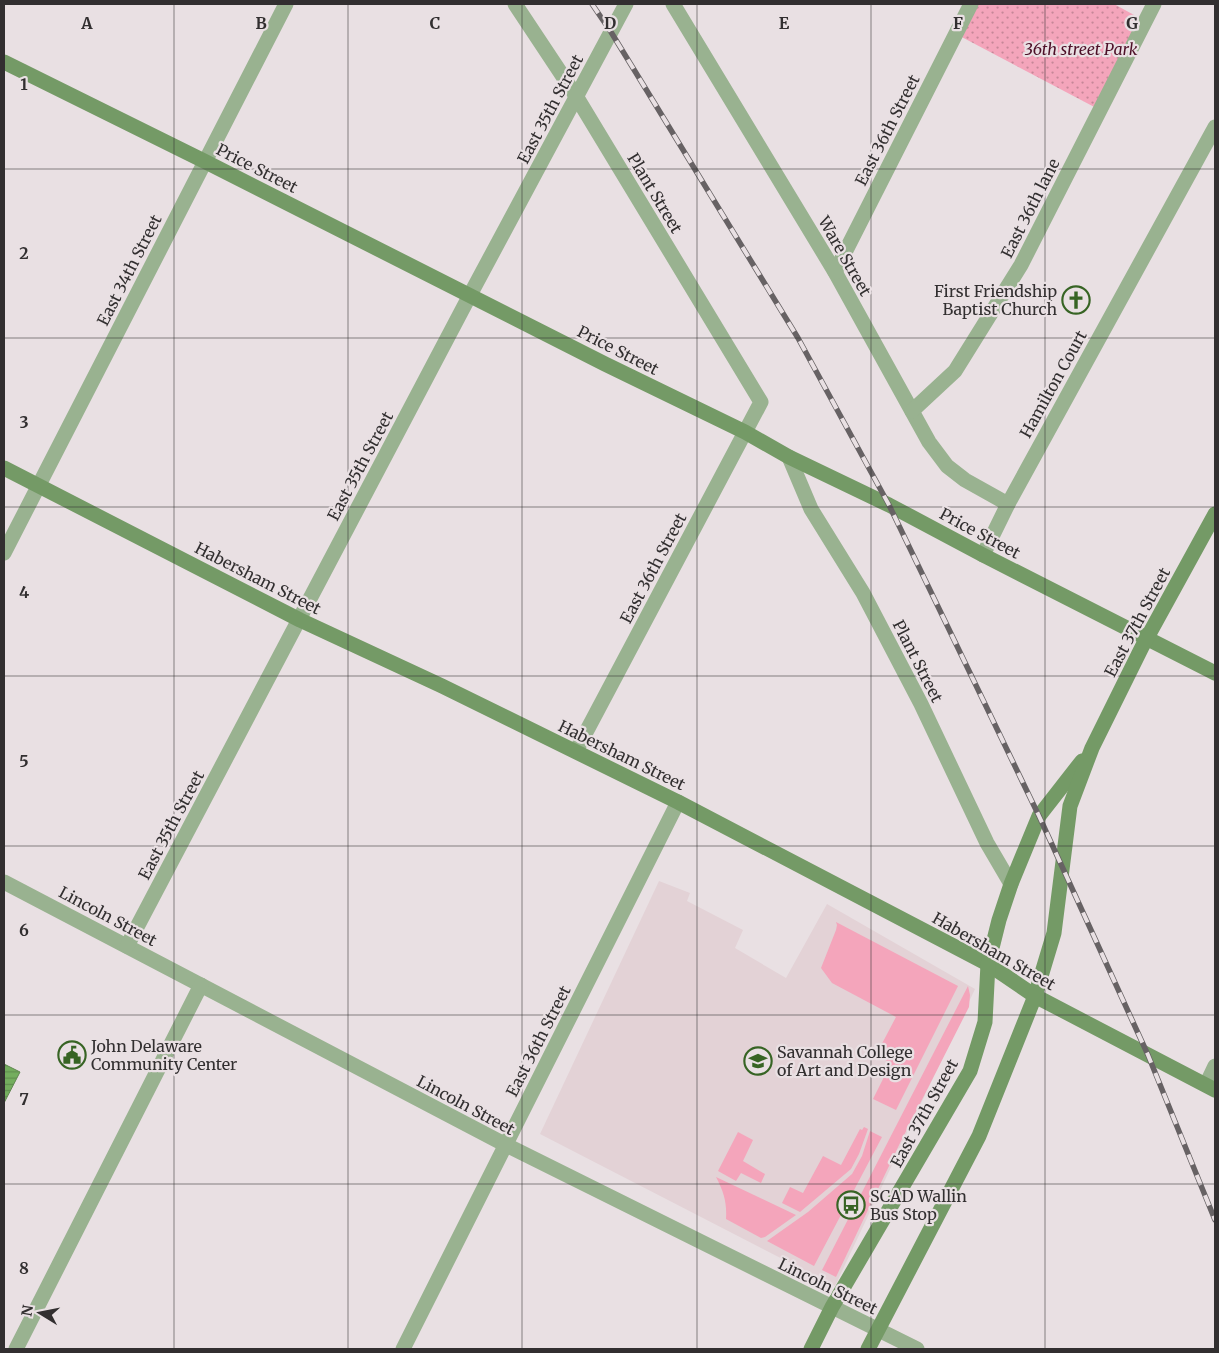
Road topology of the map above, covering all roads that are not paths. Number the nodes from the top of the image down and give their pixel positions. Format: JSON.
{"nodes":[{"id":1,"x":286,"y":4,"type":"edge"},
{"id":2,"x":516,"y":4,"type":"edge"},
{"id":3,"x":626,"y":4,"type":"edge"},
{"id":4,"x":672,"y":4,"type":"edge"},
{"id":5,"x":971,"y":4,"type":"edge"},
{"id":6,"x":1154,"y":4,"type":"edge"},
{"id":7,"x":4,"y":62,"type":"edge"},
{"id":8,"x":576,"y":96,"type":"junction"},
{"id":9,"x":1215,"y":127,"type":"edge"},
{"id":10,"x":204,"y":161,"type":"junction"},
{"id":11,"x":835,"y":272,"type":"junction"},
{"id":12,"x":470,"y":294,"type":"junction"},
{"id":13,"x":761,"y":402,"type":"joint"},
{"id":14,"x":912,"y":411,"type":"junction"},
{"id":15,"x":745,"y":432,"type":"junction"},
{"id":16,"x":789,"y":457,"type":"junction"},
{"id":17,"x":4,"y":468,"type":"edge"},
{"id":18,"x":38,"y":486,"type":"junction"},
{"id":19,"x":1008,"y":504,"type":"junction"},
{"id":20,"x":1215,"y":514,"type":"edge"},
{"id":21,"x":4,"y":553,"type":"edge"},
{"id":22,"x":983,"y":555,"type":"junction"},
{"id":23,"x":300,"y":620,"type":"junction"},
{"id":24,"x":1147,"y":638,"type":"junction"},
{"id":25,"x":1215,"y":673,"type":"edge"},
{"id":26,"x":1092,"y":748,"type":"junction"},
{"id":27,"x":576,"y":751,"type":"junction"},
{"id":28,"x":678,"y":802,"type":"junction"},
{"id":29,"x":4,"y":882,"type":"edge"},
{"id":30,"x":1011,"y":884,"type":"junction"},
{"id":31,"x":127,"y":946,"type":"junction"},
{"id":32,"x":988,"y":964,"type":"junction"},
{"id":33,"x":201,"y":985,"type":"junction"},
{"id":34,"x":1035,"y":996,"type":"junction"},
{"id":35,"x":1215,"y":1066,"type":"edge"},
{"id":36,"x":1210,"y":1087,"type":"edge"},
{"id":37,"x":506,"y":1146,"type":"junction"},
{"id":38,"x":832,"y":1307,"type":"junction"},
{"id":39,"x":878,"y":1330,"type":"junction"},
{"id":40,"x":16,"y":1349,"type":"edge"},
{"id":41,"x":403,"y":1349,"type":"edge"},
{"id":42,"x":811,"y":1349,"type":"edge"},
{"id":43,"x":868,"y":1349,"type":"edge"},
{"id":44,"x":917,"y":1349,"type":"edge"}],
"edges":[{"from":1,"to":10,"type":"street","name":"East 34th Street"},
{"from":2,"to":8,"type":"street","name":"Plant Street"},
{"from":3,"to":8,"type":"street","name":"East 35th Street"},
{"from":4,"to":11,"type":"street","name":"Ware Street"},
{"from":5,"to":11,"type":"street","name":"East 36th Street"},
{"from":6,"to":14,"type":"street","name":"East 36th lane"},
{"from":7,"to":10,"type":"main road","name":"Price Street"},
{"from":8,"to":12,"type":"street","name":"East 35th Street"},
{"from":8,"to":13,"type":"street","name":"Plant Street"},
{"from":9,"to":19,"type":"street","name":"Hamilton Court"},
{"from":10,"to":12,"type":"main road","name":"Price Street"},
{"from":10,"to":18,"type":"street","name":"East 34th Street"},
{"from":11,"to":14,"type":"street","name":"Ware Street"},
{"from":12,"to":15,"type":"main road","name":"Price Street"},
{"from":12,"to":23,"type":"street","name":"East 35th Street"},
{"from":13,"to":15,"type":"street","name":"East 36th Street"},
{"from":14,"to":19,"type":"street","name":"Ware Street"},
{"from":15,"to":16,"type":"main road","name":"Price Street"},
{"from":15,"to":27,"type":"street","name":"East 36th Street"},
{"from":16,"to":22,"type":"main road","name":"Price Street"},
{"from":16,"to":30,"type":"street","name":"Plant Street"},
{"from":17,"to":18,"type":"main road","name":"Habersham Street"},
{"from":18,"to":21,"type":"street","name":"East 34th Street"},
{"from":18,"to":23,"type":"main road","name":"Habersham Street"},
{"from":19,"to":22,"type":"street","name":"Hamilton Court"},
{"from":20,"to":24,"type":"main road","name":"East 37th Street"},
{"from":22,"to":24,"type":"main road","name":"Price Street"},
{"from":23,"to":27,"type":"main road","name":"Habersham Street"},
{"from":23,"to":31,"type":"street","name":"East 35th Street"},
{"from":24,"to":25,"type":"main road","name":"Price Street"},
{"from":24,"to":26,"type":"main road","name":"East 37th Street"},
{"from":26,"to":30,"type":"main road","name":"East 37th Street"},
{"from":26,"to":34,"type":"main road","name":"East 37th Street"},
{"from":27,"to":28,"type":"main road","name":"Habersham Street"},
{"from":28,"to":32,"type":"main road","name":"Habersham Street"},
{"from":28,"to":37,"type":"street","name":"East 36th Street"},
{"from":29,"to":31,"type":"street","name":"Lincoln Street"},
{"from":30,"to":32,"type":"main road","name":"East 37th Street"},
{"from":31,"to":33,"type":"street","name":"Lincoln Street"},
{"from":32,"to":34,"type":"main road","name":"Habersham Street"},
{"from":32,"to":38,"type":"main road","name":"East 37th Street"},
{"from":33,"to":37,"type":"street","name":"Lincoln Street"},
{"from":33,"to":40,"type":"street"},
{"from":34,"to":36,"type":"main road","name":"Habersham Street"},
{"from":34,"to":39,"type":"main road","name":"East 37th Street"},
{"from":35,"to":36,"type":"street"},
{"from":37,"to":38,"type":"street","name":"Lincoln Street"},
{"from":37,"to":41,"type":"street","name":"East 36th Street"},
{"from":38,"to":39,"type":"street","name":"Lincoln Street"},
{"from":38,"to":42,"type":"main road","name":"East 37th Street"},
{"from":39,"to":43,"type":"main road","name":"East 37th Street"},
{"from":39,"to":44,"type":"street","name":"Lincoln Street"}]}
